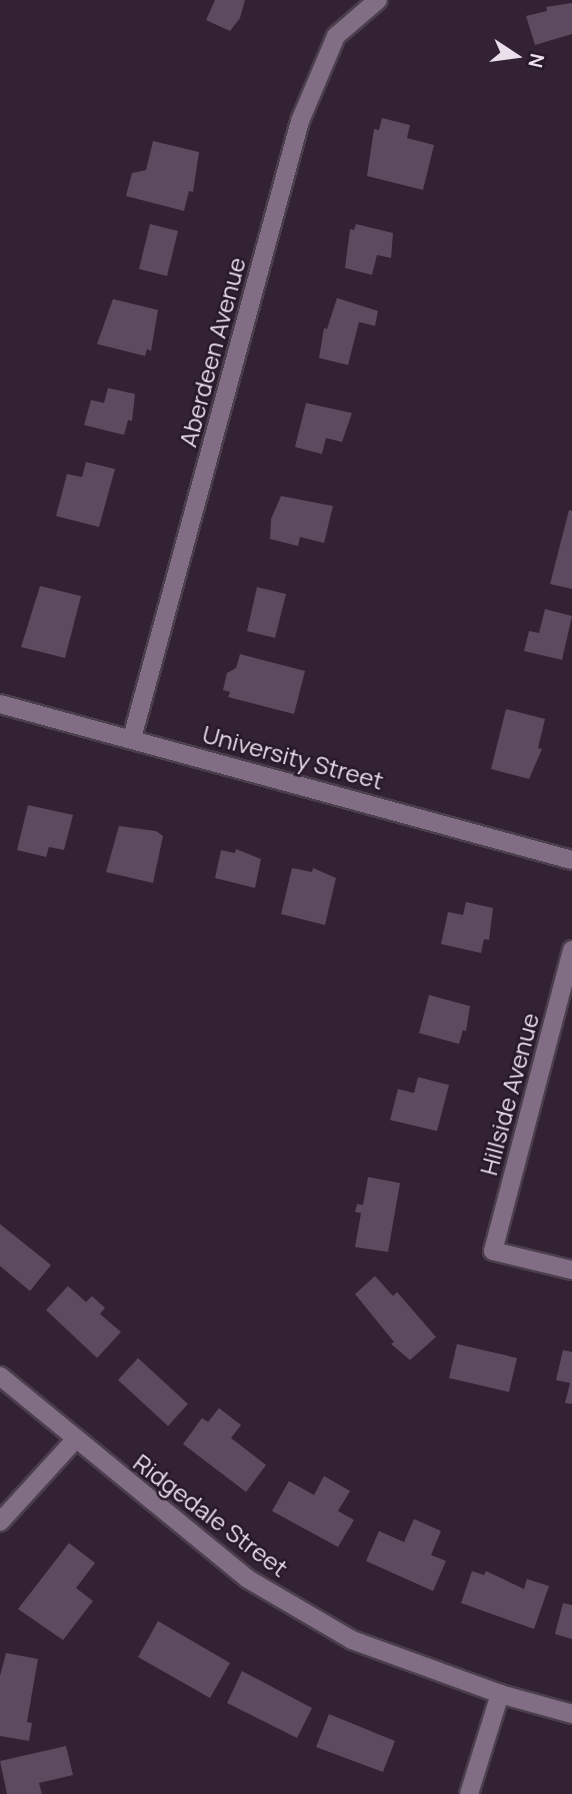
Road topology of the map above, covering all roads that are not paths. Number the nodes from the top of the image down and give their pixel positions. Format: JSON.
{"nodes":[{"id":1,"x":378,"y":0,"type":"edge"},
{"id":2,"x":0,"y":704,"type":"edge"},
{"id":3,"x":132,"y":738,"type":"junction"},
{"id":4,"x":572,"y":860,"type":"edge"},
{"id":5,"x":572,"y":950,"type":"edge"},
{"id":6,"x":572,"y":1270,"type":"edge"},
{"id":7,"x":0,"y":1376,"type":"edge"},
{"id":8,"x":75,"y":1440,"type":"junction"},
{"id":9,"x":0,"y":1522,"type":"edge"},
{"id":10,"x":500,"y":1694,"type":"junction"},
{"id":11,"x":572,"y":1714,"type":"edge"},
{"id":12,"x":469,"y":1794,"type":"edge"}],
"edges":[{"from":1,"to":3,"type":"street","name":"Aberdeen Avenue"},
{"from":2,"to":3,"type":"street","name":"University Street"},
{"from":3,"to":4,"type":"street","name":"University Street"},
{"from":5,"to":6,"type":"street","name":"Hillside Avenue"},
{"from":7,"to":8,"type":"street","name":"Ridgedale Street"},
{"from":8,"to":9,"type":"street"},
{"from":8,"to":10,"type":"street","name":"Ridgedale Street"},
{"from":10,"to":11,"type":"street","name":"Ridgedale Street"},
{"from":10,"to":12,"type":"street"}]}
